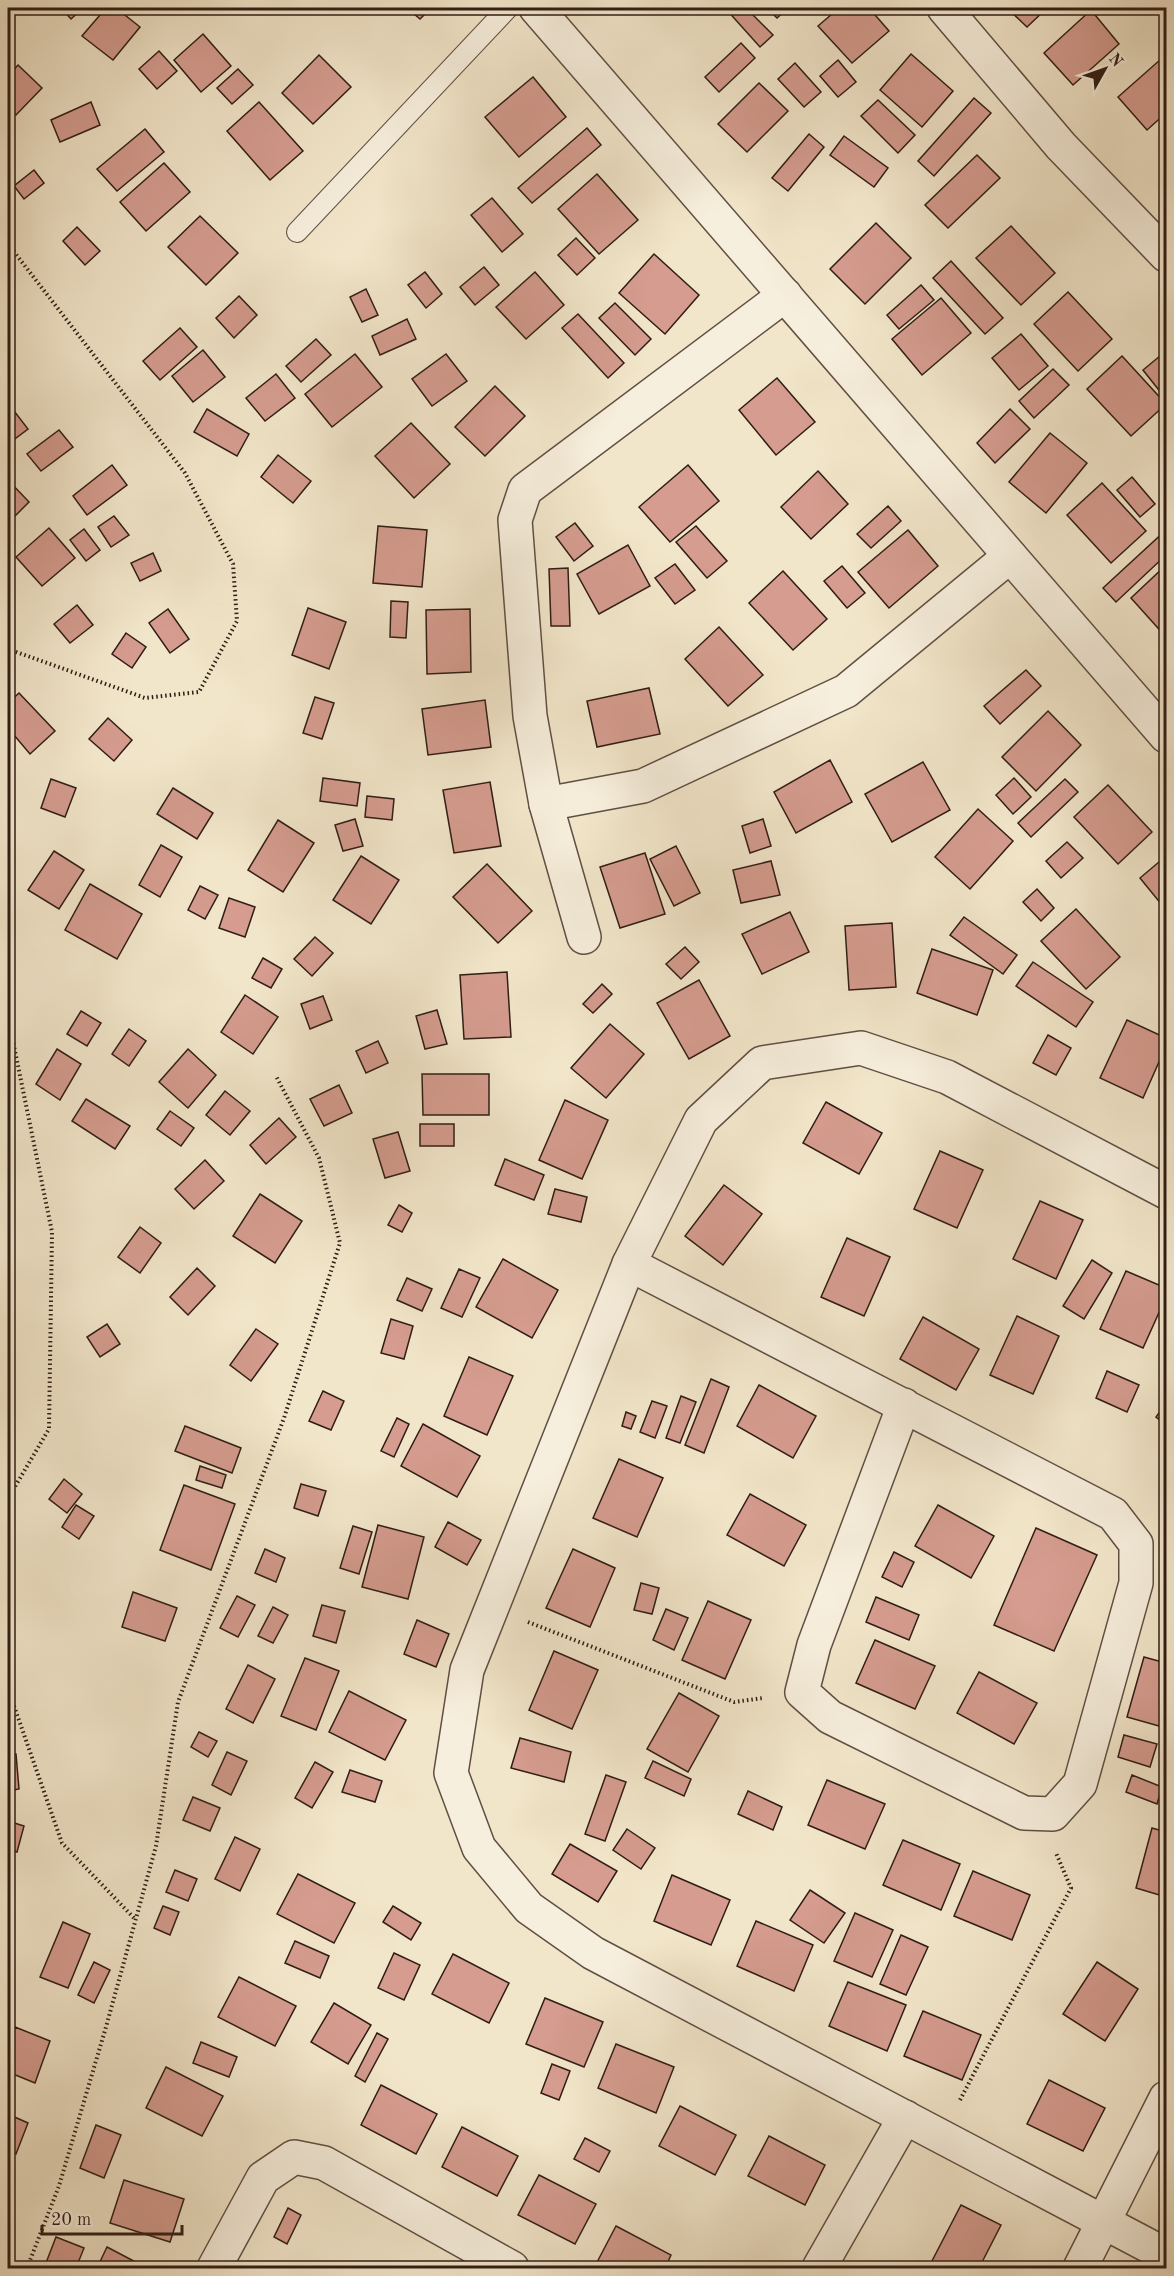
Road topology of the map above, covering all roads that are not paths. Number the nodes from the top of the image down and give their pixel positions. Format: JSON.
{"nodes":[{"id":1,"x":508,"y":8,"type":"edge"},
{"id":2,"x":536,"y":8,"type":"edge"},
{"id":3,"x":945,"y":8,"type":"edge"},
{"id":4,"x":297,"y":232,"type":"dead end"},
{"id":5,"x":1167,"y":255,"type":"edge"},
{"id":6,"x":784,"y":295,"type":"junction"},
{"id":7,"x":1010,"y":556,"type":"junction"},
{"id":8,"x":1164,"y":729,"type":"edge"},
{"id":9,"x":546,"y":804,"type":"junction"},
{"id":10,"x":584,"y":937,"type":"dead end"},
{"id":11,"x":1167,"y":1192,"type":"edge"},
{"id":12,"x":629,"y":1264,"type":"junction"},
{"id":13,"x":904,"y":1405,"type":"junction"},
{"id":14,"x":1167,"y":2098,"type":"edge"},
{"id":15,"x":905,"y":2117,"type":"junction"},
{"id":16,"x":1105,"y":2223,"type":"junction"},
{"id":17,"x":1167,"y":2255,"type":"edge"},
{"id":18,"x":214,"y":2268,"type":"edge"},
{"id":19,"x":512,"y":2268,"type":"edge"},
{"id":20,"x":819,"y":2268,"type":"edge"},
{"id":21,"x":1080,"y":2268,"type":"edge"}],
"edges":[{"from":1,"to":4,"type":"lane"},
{"from":2,"to":6,"type":"street"},
{"from":3,"to":5,"type":"street"},
{"from":6,"to":7,"type":"street"},
{"from":6,"to":9,"type":"street"},
{"from":7,"to":8,"type":"street"},
{"from":7,"to":9,"type":"street"},
{"from":9,"to":10,"type":"street"},
{"from":11,"to":12,"type":"street"},
{"from":12,"to":13,"type":"street"},
{"from":12,"to":15,"type":"street"},
{"from":13,"to":13,"type":"street"},
{"from":14,"to":16,"type":"street"},
{"from":15,"to":16,"type":"street"},
{"from":15,"to":20,"type":"street"},
{"from":16,"to":17,"type":"street"},
{"from":16,"to":21,"type":"street"},
{"from":18,"to":19,"type":"street"}]}
